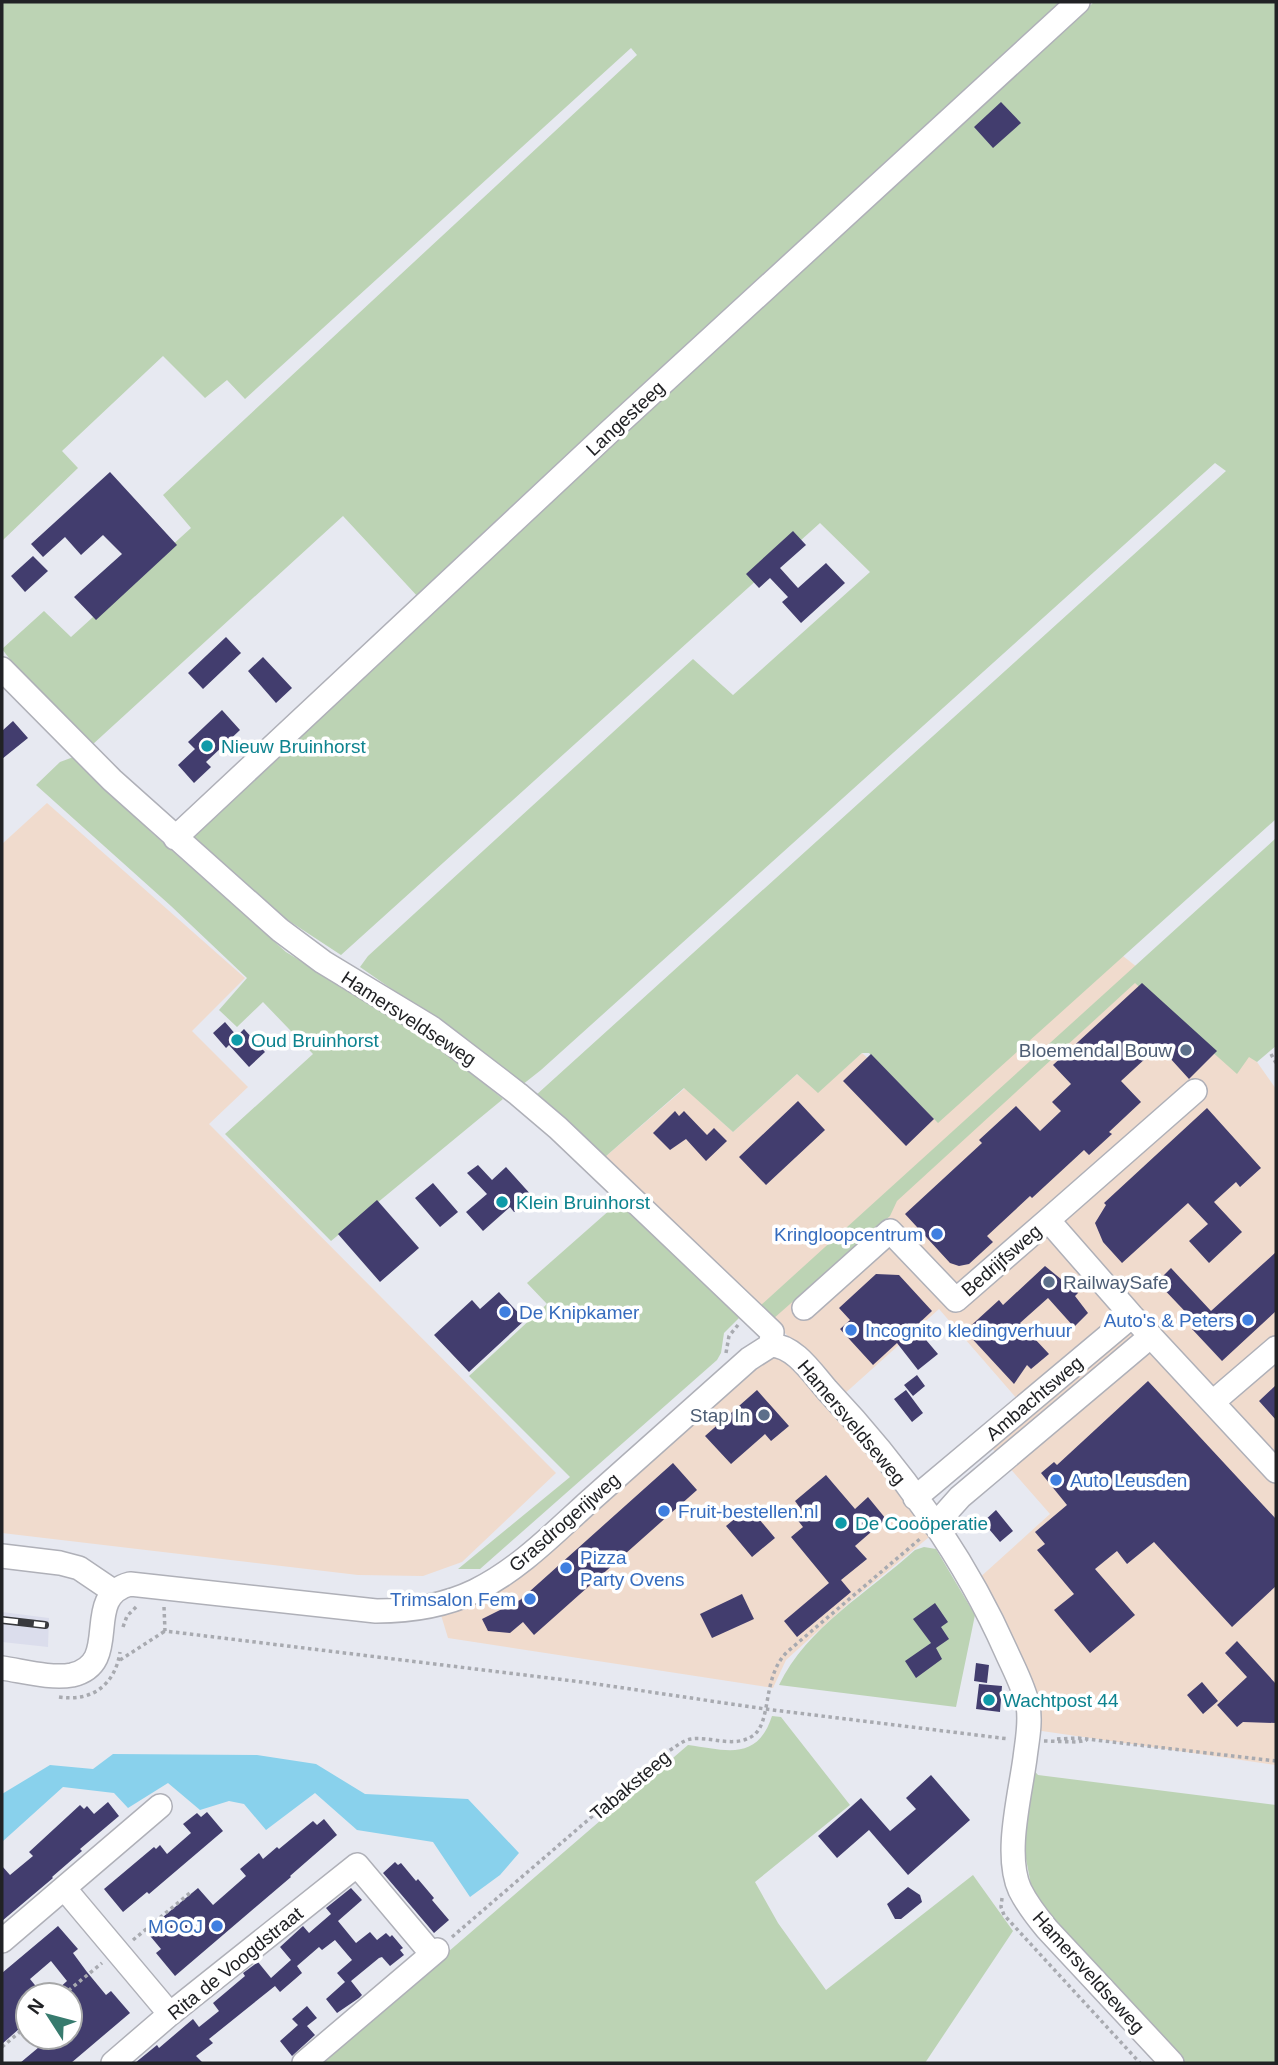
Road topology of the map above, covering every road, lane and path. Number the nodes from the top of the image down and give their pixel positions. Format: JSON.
{"nodes":[{"id":1,"x":1078,"y":2,"type":"edge"},
{"id":2,"x":5,"y":681,"type":"edge"},
{"id":3,"x":175,"y":838,"type":"junction"},
{"id":4,"x":1271,"y":1054,"type":"dead end"},
{"id":5,"x":1276,"y":1063,"type":"edge"},
{"id":6,"x":1195,"y":1091,"type":"dead end"},
{"id":7,"x":1048,"y":1220,"type":"junction"},
{"id":8,"x":804,"y":1308,"type":"dead end"},
{"id":9,"x":752,"y":1313,"type":"junction"},
{"id":10,"x":1132,"y":1316,"type":"junction"},
{"id":11,"x":1151,"y":1336,"type":"junction"},
{"id":12,"x":771,"y":1345,"type":"junction"},
{"id":13,"x":1276,"y":1348,"type":"edge"},
{"id":14,"x":724,"y":1358,"type":"dead end"},
{"id":15,"x":1213,"y":1402,"type":"junction"},
{"id":16,"x":1276,"y":1471,"type":"edge"},
{"id":17,"x":915,"y":1498,"type":"junction"},
{"id":18,"x":935,"y":1525,"type":"junction"},
{"id":19,"x":2,"y":1556,"type":"edge"},
{"id":20,"x":113,"y":1591,"type":"junction"},
{"id":21,"x":148,"y":1602,"type":"dead end"},
{"id":22,"x":161,"y":1602,"type":"dead end"},
{"id":23,"x":165,"y":1631,"type":"junction"},
{"id":24,"x":122,"y":1636,"type":"dead end"},
{"id":25,"x":120,"y":1649,"type":"dead end"},
{"id":26,"x":118,"y":1661,"type":"junction"},
{"id":27,"x":2,"y":1668,"type":"edge"},
{"id":28,"x":56,"y":1697,"type":"dead end"},
{"id":29,"x":765,"y":1709,"type":"junction"},
{"id":30,"x":1027,"y":1741,"type":"junction"},
{"id":31,"x":1276,"y":1761,"type":"edge"},
{"id":32,"x":160,"y":1806,"type":"dead end"},
{"id":33,"x":64,"y":1888,"type":"junction"},
{"id":34,"x":2,"y":1941,"type":"edge"},
{"id":35,"x":434,"y":1952,"type":"junction"},
{"id":36,"x":170,"y":2014,"type":"junction"},
{"id":37,"x":114,"y":2063,"type":"edge"},
{"id":38,"x":304,"y":2063,"type":"edge"},
{"id":39,"x":1172,"y":2063,"type":"edge"}],
"edges":[{"from":1,"to":3,"type":"street","name":"Langesteeg"},
{"from":2,"to":3,"type":"street","name":"Hamersveldseweg"},
{"from":3,"to":9,"type":"street","name":"Hamersveldseweg"},
{"from":4,"to":5,"type":"path"},
{"from":6,"to":7,"type":"street","name":"Bedrijfsweg"},
{"from":7,"to":8,"type":"street","name":"Bedrijfsweg"},
{"from":7,"to":10,"type":"street","name":"Bedrijfsweg"},
{"from":9,"to":12,"type":"street","name":"Hamersveldseweg"},
{"from":9,"to":14,"type":"path"},
{"from":10,"to":11,"type":"street"},
{"from":10,"to":17,"type":"street","name":"Ambachtsweg"},
{"from":11,"to":15,"type":"street"},
{"from":11,"to":18,"type":"street","name":"Ambachtsweg"},
{"from":12,"to":17,"type":"street","name":"Hamersveldseweg"},
{"from":12,"to":20,"type":"street","name":"Grasdrogerijweg"},
{"from":13,"to":15,"type":"street"},
{"from":15,"to":16,"type":"street"},
{"from":17,"to":18,"type":"street","name":"Hamersveldseweg"},
{"from":18,"to":29,"type":"path","name":"Tabaksteeg"},
{"from":18,"to":30,"type":"street","name":"Hamersveldseweg"},
{"from":19,"to":20,"type":"street"},
{"from":20,"to":27,"type":"street"},
{"from":21,"to":24,"type":"path"},
{"from":22,"to":23,"type":"path"},
{"from":23,"to":26,"type":"path"},
{"from":23,"to":29,"type":"path"},
{"from":25,"to":26,"type":"path"},
{"from":26,"to":28,"type":"path"},
{"from":29,"to":30,"type":"path"},
{"from":29,"to":35,"type":"path","name":"Tabaksteeg"},
{"from":30,"to":31,"type":"path"},
{"from":30,"to":39,"type":"street","name":"Hamersveldseweg"},
{"from":32,"to":33,"type":"street"},
{"from":33,"to":34,"type":"street"},
{"from":33,"to":36,"type":"street"},
{"from":35,"to":36,"type":"street","name":"Rita de Voogdstraat"},
{"from":35,"to":38,"type":"street"},
{"from":36,"to":37,"type":"street","name":"Rita de Voogdstraat"}]}
